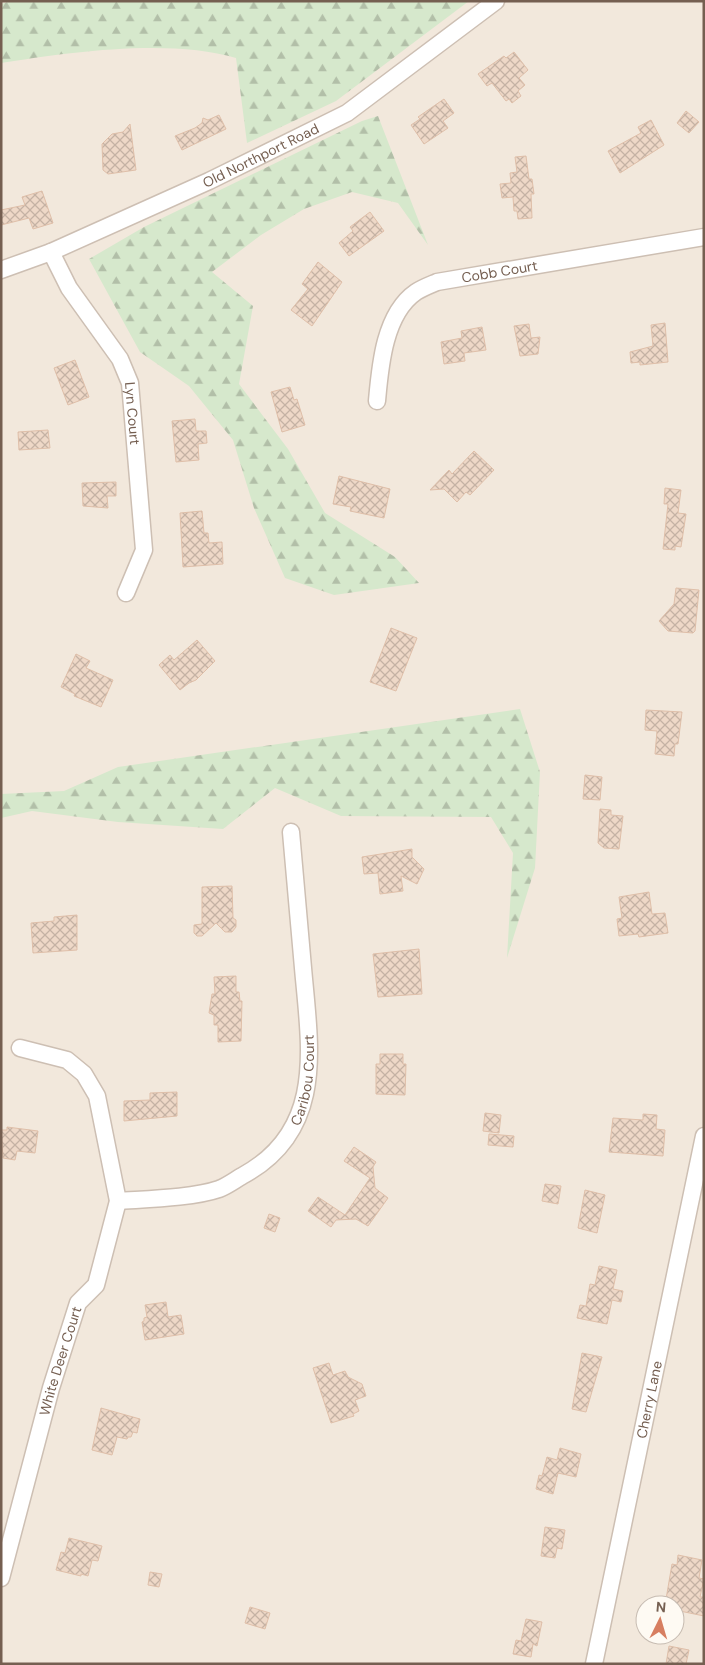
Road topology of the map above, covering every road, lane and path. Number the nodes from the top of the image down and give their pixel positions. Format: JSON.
{"nodes":[{"id":1,"x":496,"y":1,"type":"edge"},
{"id":2,"x":704,"y":237,"type":"edge"},
{"id":3,"x":51,"y":252,"type":"junction"},
{"id":4,"x":1,"y":270,"type":"edge"},
{"id":5,"x":377,"y":402,"type":"dead end"},
{"id":6,"x":126,"y":593,"type":"dead end"},
{"id":7,"x":291,"y":832,"type":"dead end"},
{"id":8,"x":20,"y":1048,"type":"dead end"},
{"id":9,"x":704,"y":1136,"type":"edge"},
{"id":10,"x":118,"y":1201,"type":"junction"},
{"id":11,"x":1,"y":1578,"type":"edge"},
{"id":12,"x":594,"y":1664,"type":"edge"}],
"edges":[{"from":1,"to":3,"type":"street","name":"Old Northport Road"},
{"from":2,"to":5,"type":"street","name":"Cobb Court"},
{"from":3,"to":4,"type":"street","name":"Old Northport Road"},
{"from":3,"to":6,"type":"street","name":"Lyn Court"},
{"from":7,"to":10,"type":"street","name":"Caribou Court"},
{"from":8,"to":10,"type":"street","name":"White Deer Court"},
{"from":9,"to":12,"type":"street","name":"Cherry Lane"},
{"from":10,"to":11,"type":"street","name":"White Deer Court"}]}
